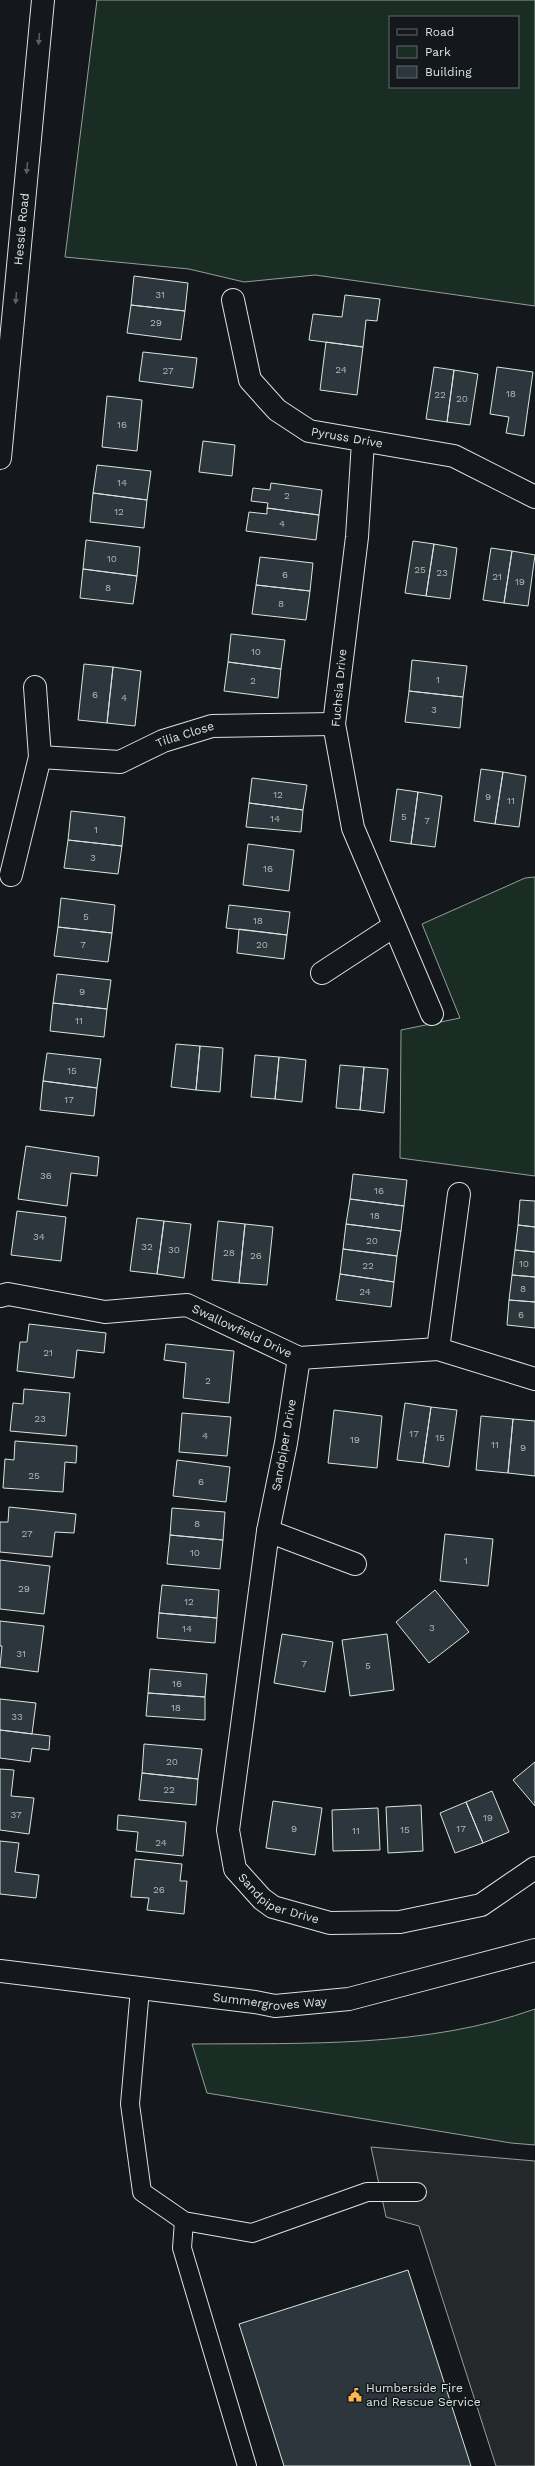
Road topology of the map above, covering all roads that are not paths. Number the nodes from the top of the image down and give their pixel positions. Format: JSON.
{"nodes":[{"id":1,"x":43,"y":0,"type":"edge"},
{"id":2,"x":233,"y":300,"type":"dead end"},
{"id":3,"x":2,"y":435,"type":"edge"},
{"id":4,"x":363,"y":442,"type":"junction"},
{"id":5,"x":0,"y":458,"type":"edge"},
{"id":6,"x":535,"y":497,"type":"edge"},
{"id":7,"x":35,"y":687,"type":"dead end"},
{"id":8,"x":334,"y":724,"type":"junction"},
{"id":9,"x":40,"y":757,"type":"junction"},
{"id":10,"x":11,"y":875,"type":"dead end"},
{"id":11,"x":394,"y":926,"type":"junction"},
{"id":12,"x":322,"y":973,"type":"dead end"},
{"id":13,"x":432,"y":1014,"type":"dead end"},
{"id":14,"x":459,"y":1194,"type":"dead end"},
{"id":15,"x":0,"y":1296,"type":"edge"},
{"id":16,"x":438,"y":1350,"type":"junction"},
{"id":17,"x":299,"y":1358,"type":"junction"},
{"id":18,"x":535,"y":1379,"type":"edge"},
{"id":19,"x":268,"y":1531,"type":"junction"},
{"id":20,"x":355,"y":1564,"type":"dead end"},
{"id":21,"x":535,"y":1868,"type":"edge"},
{"id":22,"x":535,"y":1950,"type":"edge"},
{"id":23,"x":0,"y":1971,"type":"edge"},
{"id":24,"x":140,"y":1989,"type":"junction"},
{"id":25,"x":417,"y":2192,"type":"dead end"},
{"id":26,"x":184,"y":2221,"type":"junction"},
{"id":27,"x":246,"y":2466,"type":"edge"}],
"edges":[{"from":1,"to":3,"type":"street","name":"Hessle Road","one_way":true},
{"from":2,"to":4,"type":"street","name":"Pyruss Drive"},
{"from":3,"to":5,"type":"street","name":"Hessle Road"},
{"from":4,"to":6,"type":"street","name":"Pyruss Drive"},
{"from":4,"to":8,"type":"street","name":"Fuchsia Drive"},
{"from":7,"to":9,"type":"street"},
{"from":8,"to":9,"type":"street","name":"Tilia Close"},
{"from":8,"to":11,"type":"street","name":"Fuchsia Drive"},
{"from":9,"to":10,"type":"street"},
{"from":11,"to":12,"type":"street"},
{"from":11,"to":13,"type":"street","name":"Fuchsia Drive"},
{"from":14,"to":16,"type":"street"},
{"from":15,"to":17,"type":"street","name":"Swallowfield Drive"},
{"from":16,"to":17,"type":"street","name":"Swallowfield Drive"},
{"from":16,"to":18,"type":"street","name":"Swallowfield Drive"},
{"from":17,"to":19,"type":"street","name":"Sandpiper Drive"},
{"from":19,"to":20,"type":"street"},
{"from":19,"to":21,"type":"street","name":"Sandpiper Drive"},
{"from":22,"to":24,"type":"street","name":"Summergroves Way"},
{"from":23,"to":24,"type":"street","name":"Summergroves Way"},
{"from":24,"to":26,"type":"lane"},
{"from":25,"to":26,"type":"lane"},
{"from":26,"to":27,"type":"lane"}]}
